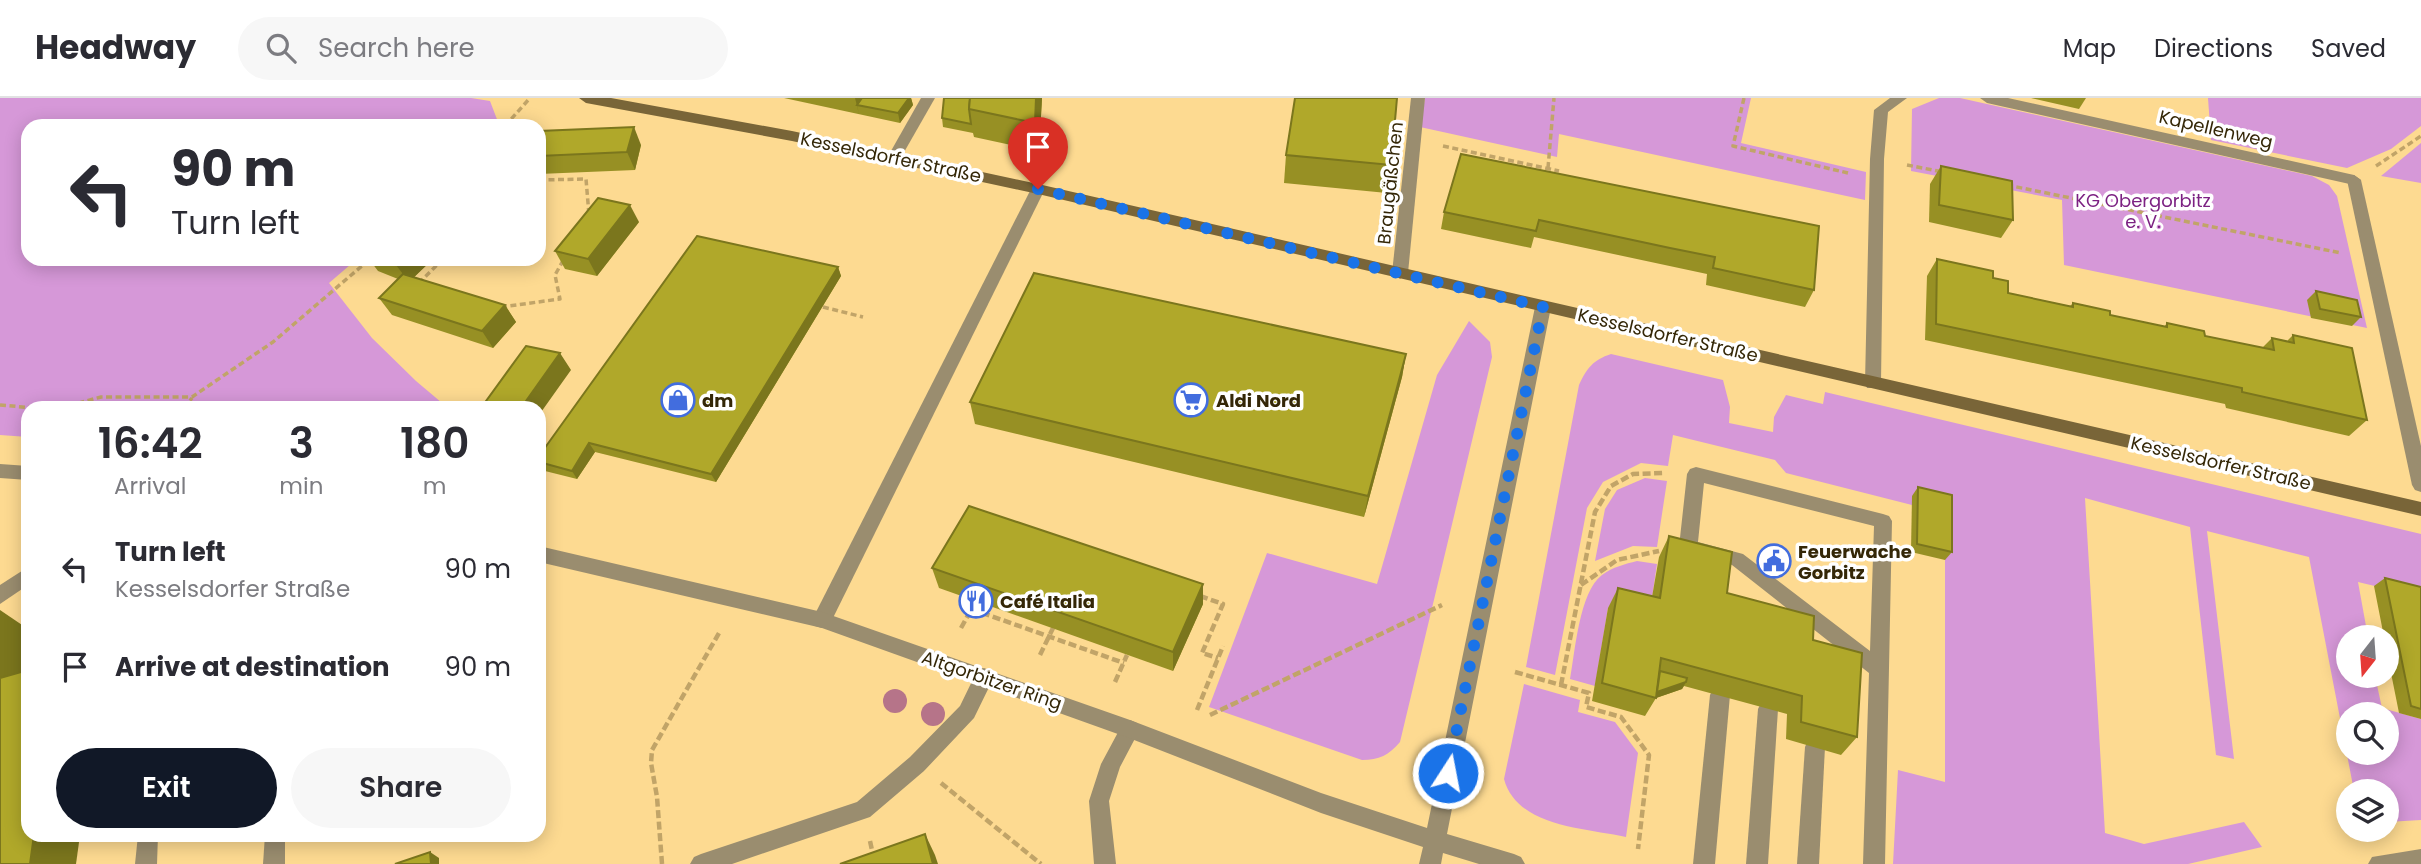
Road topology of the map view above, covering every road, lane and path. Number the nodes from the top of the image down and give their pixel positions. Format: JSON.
{"nodes":[{"id":1,"x":530,"y":98,"type":"edge"},
{"id":2,"x":586,"y":98,"type":"edge"},
{"id":3,"x":928,"y":98,"type":"edge"},
{"id":4,"x":1418,"y":98,"type":"edge"},
{"id":5,"x":1554,"y":98,"type":"edge"},
{"id":6,"x":1744,"y":98,"type":"edge"},
{"id":7,"x":1899,"y":98,"type":"edge"},
{"id":8,"x":1987,"y":98,"type":"edge"},
{"id":9,"x":511,"y":119,"type":"edge"},
{"id":10,"x":2421,"y":136,"type":"edge"},
{"id":11,"x":1413,"y":139,"type":"junction"},
{"id":12,"x":894,"y":158,"type":"junction"},
{"id":13,"x":1877,"y":159,"type":"junction"},
{"id":14,"x":1548,"y":168,"type":"junction"},
{"id":15,"x":1559,"y":171,"type":"edge"},
{"id":16,"x":1951,"y":174,"type":"edge"},
{"id":17,"x":546,"y":180,"type":"edge"},
{"id":18,"x":1876,"y":180,"type":"junction"},
{"id":19,"x":2354,"y":180,"type":"junction"},
{"id":20,"x":2004,"y":184,"type":"edge"},
{"id":21,"x":1038,"y":189,"type":"junction"},
{"id":22,"x":582,"y":227,"type":"edge"},
{"id":23,"x":569,"y":251,"type":"edge"},
{"id":24,"x":2373,"y":258,"type":"junction"},
{"id":25,"x":362,"y":266,"type":"edge"},
{"id":26,"x":436,"y":266,"type":"edge"},
{"id":27,"x":1400,"y":273,"type":"junction"},
{"id":28,"x":433,"y":285,"type":"edge"},
{"id":29,"x":822,"y":307,"type":"edge"},
{"id":30,"x":1543,"y":307,"type":"junction"},
{"id":31,"x":493,"y":309,"type":"edge"},
{"id":32,"x":863,"y":317,"type":"dead end"},
{"id":33,"x":1873,"y":383,"type":"junction"},
{"id":34,"x":192,"y":397,"type":"junction"},
{"id":35,"x":86,"y":401,"type":"edge"},
{"id":36,"x":189,"y":401,"type":"edge"},
{"id":37,"x":0,"y":405,"type":"edge"},
{"id":38,"x":21,"y":407,"type":"edge"},
{"id":39,"x":0,"y":471,"type":"edge"},
{"id":40,"x":21,"y":472,"type":"edge"},
{"id":41,"x":1696,"y":474,"type":"junction"},
{"id":42,"x":2421,"y":485,"type":"edge"},
{"id":43,"x":2421,"y":509,"type":"edge"},
{"id":44,"x":1688,"y":547,"type":"junction"},
{"id":45,"x":546,"y":556,"type":"edge"},
{"id":46,"x":21,"y":580,"type":"edge"},
{"id":47,"x":1581,"y":585,"type":"junction"},
{"id":48,"x":1193,"y":594,"type":"edge"},
{"id":49,"x":0,"y":596,"type":"edge"},
{"id":50,"x":976,"y":601,"type":"edge"},
{"id":51,"x":1442,"y":605,"type":"dead end"},
{"id":52,"x":971,"y":609,"type":"junction"},
{"id":53,"x":822,"y":620,"type":"junction"},
{"id":54,"x":961,"y":628,"type":"dead end"},
{"id":55,"x":1053,"y":628,"type":"edge"},
{"id":56,"x":719,"y":633,"type":"dead end"},
{"id":57,"x":1049,"y":637,"type":"junction"},
{"id":58,"x":1223,"y":646,"type":"dead end"},
{"id":59,"x":1127,"y":654,"type":"edge"},
{"id":60,"x":1040,"y":655,"type":"dead end"},
{"id":61,"x":1217,"y":658,"type":"junction"},
{"id":62,"x":1124,"y":663,"type":"junction"},
{"id":63,"x":1878,"y":668,"type":"junction"},
{"id":64,"x":1515,"y":672,"type":"dead end"},
{"id":65,"x":984,"y":677,"type":"junction"},
{"id":66,"x":1115,"y":682,"type":"dead end"},
{"id":67,"x":1561,"y":685,"type":"junction"},
{"id":68,"x":1720,"y":695,"type":"edge"},
{"id":69,"x":1768,"y":709,"type":"edge"},
{"id":70,"x":1197,"y":710,"type":"dead end"},
{"id":71,"x":1210,"y":715,"type":"dead end"},
{"id":72,"x":1130,"y":729,"type":"junction"},
{"id":73,"x":1815,"y":747,"type":"edge"},
{"id":74,"x":917,"y":764,"type":"junction"},
{"id":75,"x":1435,"y":841,"type":"junction"},
{"id":76,"x":148,"y":842,"type":"edge"},
{"id":77,"x":275,"y":842,"type":"edge"},
{"id":78,"x":871,"y":845,"type":"dead end"},
{"id":79,"x":1638,"y":849,"type":"dead end"},
{"id":80,"x":2421,"y":859,"type":"edge"},
{"id":81,"x":146,"y":864,"type":"edge"},
{"id":82,"x":274,"y":864,"type":"edge"},
{"id":83,"x":662,"y":864,"type":"edge"},
{"id":84,"x":701,"y":864,"type":"edge"},
{"id":85,"x":875,"y":864,"type":"edge"},
{"id":86,"x":1041,"y":864,"type":"edge"},
{"id":87,"x":1105,"y":864,"type":"edge"},
{"id":88,"x":1430,"y":864,"type":"edge"},
{"id":89,"x":1514,"y":864,"type":"edge"},
{"id":90,"x":1704,"y":864,"type":"edge"},
{"id":91,"x":1757,"y":864,"type":"edge"},
{"id":92,"x":1808,"y":864,"type":"edge"},
{"id":93,"x":1874,"y":864,"type":"edge"},
{"id":94,"x":2379,"y":864,"type":"edge"}],
"edges":[{"from":1,"to":9,"type":"path"},
{"from":2,"to":12,"type":"main road","name":"Kesselsdorfer Straße"},
{"from":3,"to":12,"type":"street"},
{"from":4,"to":11,"type":"street","name":"Braugäßchen"},
{"from":5,"to":14,"type":"path"},
{"from":6,"to":18,"type":"path"},
{"from":7,"to":13,"type":"street"},
{"from":8,"to":19,"type":"street","name":"Kapellenweg"},
{"from":10,"to":19,"type":"path"},
{"from":11,"to":14,"type":"path"},
{"from":11,"to":27,"type":"street","name":"Braugäßchen"},
{"from":12,"to":21,"type":"main road","name":"Kesselsdorfer Straße"},
{"from":13,"to":16,"type":"path"},
{"from":13,"to":18,"type":"street"},
{"from":14,"to":15,"type":"path"},
{"from":17,"to":22,"type":"path"},
{"from":18,"to":33,"type":"street"},
{"from":19,"to":24,"type":"street"},
{"from":20,"to":24,"type":"path"},
{"from":21,"to":27,"type":"main road","name":"Kesselsdorfer Straße"},
{"from":21,"to":53,"type":"street"},
{"from":23,"to":31,"type":"path"},
{"from":24,"to":42,"type":"street"},
{"from":25,"to":34,"type":"path"},
{"from":26,"to":28,"type":"path"},
{"from":27,"to":30,"type":"main road","name":"Kesselsdorfer Straße"},
{"from":29,"to":32,"type":"path"},
{"from":30,"to":33,"type":"main road","name":"Kesselsdorfer Straße"},
{"from":30,"to":75,"type":"street"},
{"from":33,"to":43,"type":"main road","name":"Kesselsdorfer Straße"},
{"from":34,"to":35,"type":"path"},
{"from":34,"to":36,"type":"path"},
{"from":37,"to":38,"type":"path"},
{"from":39,"to":40,"type":"street"},
{"from":41,"to":44,"type":"street"},
{"from":41,"to":47,"type":"path"},
{"from":41,"to":63,"type":"street"},
{"from":44,"to":47,"type":"path"},
{"from":44,"to":63,"type":"street"},
{"from":45,"to":53,"type":"street","name":"Altgorbitzer Ring"},
{"from":46,"to":49,"type":"street"},
{"from":47,"to":67,"type":"path"},
{"from":48,"to":61,"type":"path"},
{"from":50,"to":52,"type":"path"},
{"from":51,"to":71,"type":"path"},
{"from":52,"to":54,"type":"path"},
{"from":52,"to":57,"type":"path"},
{"from":53,"to":65,"type":"street","name":"Altgorbitzer Ring"},
{"from":55,"to":57,"type":"path"},
{"from":56,"to":83,"type":"path"},
{"from":57,"to":60,"type":"path"},
{"from":57,"to":62,"type":"path"},
{"from":58,"to":61,"type":"path"},
{"from":59,"to":62,"type":"path"},
{"from":61,"to":70,"type":"path"},
{"from":62,"to":66,"type":"path"},
{"from":63,"to":93,"type":"street"},
{"from":64,"to":67,"type":"path"},
{"from":65,"to":72,"type":"street","name":"Altgorbitzer Ring"},
{"from":65,"to":74,"type":"street"},
{"from":67,"to":79,"type":"path"},
{"from":68,"to":90,"type":"street"},
{"from":69,"to":91,"type":"street"},
{"from":72,"to":75,"type":"street","name":"Altgorbitzer Ring"},
{"from":72,"to":87,"type":"street"},
{"from":73,"to":92,"type":"street"},
{"from":74,"to":84,"type":"street"},
{"from":74,"to":86,"type":"path"},
{"from":75,"to":88,"type":"street"},
{"from":75,"to":89,"type":"street","name":"Altgorbitzer Ring"},
{"from":76,"to":81,"type":"street"},
{"from":77,"to":82,"type":"street"},
{"from":78,"to":85,"type":"path"},
{"from":80,"to":94,"type":"street"}]}
